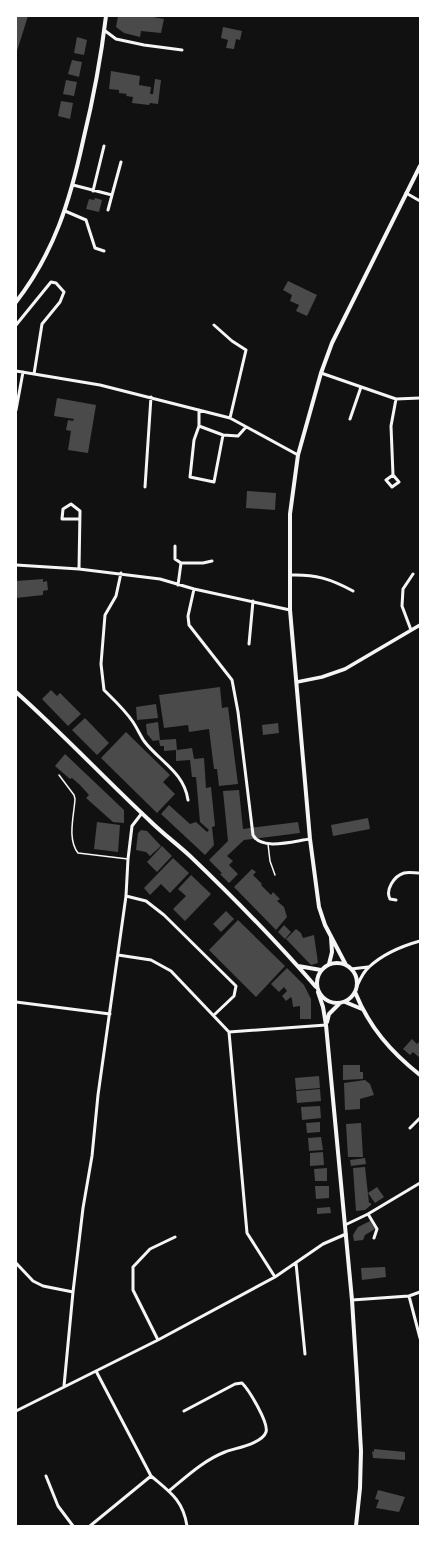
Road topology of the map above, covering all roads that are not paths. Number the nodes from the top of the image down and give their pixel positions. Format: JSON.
{"nodes":[{"id":1,"x":106,"y":16,"type":"edge"},
{"id":2,"x":104,"y":30,"type":"junction"},
{"id":3,"x":182,"y":50,"type":"dead end"},
{"id":4,"x":104,"y":146,"type":"dead end"},
{"id":5,"x":121,"y":162,"type":"dead end"},
{"id":6,"x":420,"y":166,"type":"edge"},
{"id":7,"x":73,"y":185,"type":"junction"},
{"id":8,"x":93,"y":191,"type":"junction"},
{"id":9,"x":406,"y":193,"type":"junction"},
{"id":10,"x":112,"y":195,"type":"junction"},
{"id":11,"x":420,"y":201,"type":"edge"},
{"id":12,"x":108,"y":210,"type":"dead end"},
{"id":13,"x":65,"y":211,"type":"junction"},
{"id":14,"x":104,"y":250,"type":"dead end"},
{"id":15,"x":16,"y":302,"type":"edge"},
{"id":16,"x":16,"y":325,"type":"edge"},
{"id":17,"x":214,"y":325,"type":"dead end"},
{"id":18,"x":16,"y":371,"type":"edge"},
{"id":19,"x":23,"y":372,"type":"junction"},
{"id":20,"x":321,"y":373,"type":"junction"},
{"id":21,"x":34,"y":374,"type":"junction"},
{"id":22,"x":361,"y":387,"type":"junction"},
{"id":23,"x":151,"y":397,"type":"junction"},
{"id":24,"x":420,"y":398,"type":"edge"},
{"id":25,"x":396,"y":399,"type":"junction"},
{"id":26,"x":16,"y":410,"type":"edge"},
{"id":27,"x":199,"y":410,"type":"junction"},
{"id":28,"x":230,"y":418,"type":"junction"},
{"id":29,"x":350,"y":419,"type":"dead end"},
{"id":30,"x":199,"y":426,"type":"junction"},
{"id":31,"x":246,"y":427,"type":"junction"},
{"id":32,"x":223,"y":435,"type":"junction"},
{"id":33,"x":298,"y":455,"type":"junction"},
{"id":34,"x":392,"y":475,"type":"dead end"},
{"id":35,"x":145,"y":488,"type":"dead end"},
{"id":36,"x":79,"y":519,"type":"junction"},
{"id":37,"x":175,"y":546,"type":"dead end"},
{"id":38,"x":212,"y":561,"type":"dead end"},
{"id":39,"x":181,"y":563,"type":"junction"},
{"id":40,"x":16,"y":565,"type":"edge"},
{"id":41,"x":79,"y":569,"type":"junction"},
{"id":42,"x":121,"y":573,"type":"junction"},
{"id":43,"x":413,"y":574,"type":"dead end"},
{"id":44,"x":290,"y":575,"type":"junction"},
{"id":45,"x":178,"y":584,"type":"junction"},
{"id":46,"x":194,"y":589,"type":"junction"},
{"id":47,"x":353,"y":591,"type":"dead end"},
{"id":48,"x":253,"y":601,"type":"junction"},
{"id":49,"x":290,"y":610,"type":"junction"},
{"id":50,"x":420,"y":625,"type":"edge"},
{"id":51,"x":411,"y":630,"type":"junction"},
{"id":52,"x":249,"y":644,"type":"dead end"},
{"id":53,"x":297,"y":682,"type":"junction"},
{"id":54,"x":16,"y":692,"type":"edge"},
{"id":55,"x":59,"y":775,"type":"dead end"},
{"id":56,"x":188,"y":800,"type":"dead end"},
{"id":57,"x":142,"y":814,"type":"junction"},
{"id":58,"x":310,"y":838,"type":"junction"},
{"id":59,"x":268,"y":844,"type":"junction"},
{"id":60,"x":128,"y":859,"type":"junction"},
{"id":61,"x":420,"y":873,"type":"edge"},
{"id":62,"x":275,"y":875,"type":"dead end"},
{"id":63,"x":126,"y":896,"type":"junction"},
{"id":64,"x":396,"y":900,"type":"dead end"},
{"id":65,"x":331,"y":935,"type":"junction"},
{"id":66,"x":420,"y":941,"type":"edge"},
{"id":67,"x":118,"y":955,"type":"junction"},
{"id":68,"x":329,"y":964,"type":"junction"},
{"id":69,"x":298,"y":965,"type":"junction"},
{"id":70,"x":346,"y":965,"type":"junction"},
{"id":71,"x":368,"y":967,"type":"junction"},
{"id":72,"x":351,"y":969,"type":"junction"},
{"id":73,"x":321,"y":970,"type":"junction"},
{"id":74,"x":357,"y":986,"type":"junction"},
{"id":75,"x":317,"y":989,"type":"junction"},
{"id":76,"x":355,"y":992,"type":"junction"},
{"id":77,"x":16,"y":1002,"type":"edge"},
{"id":78,"x":346,"y":1002,"type":"junction"},
{"id":79,"x":339,"y":1004,"type":"junction"},
{"id":80,"x":362,"y":1010,"type":"junction"},
{"id":81,"x":110,"y":1014,"type":"junction"},
{"id":82,"x":214,"y":1015,"type":"junction"},
{"id":83,"x":326,"y":1025,"type":"junction"},
{"id":84,"x":229,"y":1032,"type":"junction"},
{"id":85,"x":420,"y":1075,"type":"edge"},
{"id":86,"x":420,"y":1118,"type":"edge"},
{"id":87,"x":410,"y":1128,"type":"dead end"},
{"id":88,"x":420,"y":1183,"type":"edge"},
{"id":89,"x":368,"y":1214,"type":"junction"},
{"id":90,"x":345,"y":1225,"type":"junction"},
{"id":91,"x":346,"y":1234,"type":"junction"},
{"id":92,"x":175,"y":1237,"type":"dead end"},
{"id":93,"x":374,"y":1238,"type":"dead end"},
{"id":94,"x":16,"y":1263,"type":"edge"},
{"id":95,"x":296,"y":1263,"type":"junction"},
{"id":96,"x":275,"y":1276,"type":"junction"},
{"id":97,"x":73,"y":1292,"type":"junction"},
{"id":98,"x":420,"y":1292,"type":"edge"},
{"id":99,"x":409,"y":1296,"type":"junction"},
{"id":100,"x":352,"y":1300,"type":"junction"},
{"id":101,"x":420,"y":1338,"type":"edge"},
{"id":102,"x":158,"y":1340,"type":"junction"},
{"id":103,"x":305,"y":1354,"type":"dead end"},
{"id":104,"x":96,"y":1371,"type":"junction"},
{"id":105,"x":64,"y":1386,"type":"junction"},
{"id":106,"x":16,"y":1411,"type":"edge"},
{"id":107,"x":184,"y":1411,"type":"dead end"},
{"id":108,"x":46,"y":1476,"type":"dead end"},
{"id":109,"x":151,"y":1476,"type":"junction"},
{"id":110,"x":169,"y":1490,"type":"junction"},
{"id":111,"x":73,"y":1526,"type":"edge"},
{"id":112,"x":90,"y":1526,"type":"edge"},
{"id":113,"x":187,"y":1526,"type":"edge"},
{"id":114,"x":356,"y":1526,"type":"edge"}],
"edges":[{"from":1,"to":2,"type":"main road"},
{"from":2,"to":3,"type":"street"},
{"from":2,"to":7,"type":"main road"},
{"from":4,"to":8,"type":"street"},
{"from":5,"to":10,"type":"street"},
{"from":6,"to":9,"type":"main road"},
{"from":7,"to":8,"type":"street"},
{"from":7,"to":13,"type":"main road"},
{"from":8,"to":10,"type":"street"},
{"from":9,"to":11,"type":"street"},
{"from":9,"to":20,"type":"main road"},
{"from":10,"to":12,"type":"street"},
{"from":13,"to":14,"type":"street"},
{"from":13,"to":15,"type":"main road"},
{"from":16,"to":21,"type":"street"},
{"from":17,"to":28,"type":"street"},
{"from":18,"to":19,"type":"street"},
{"from":19,"to":21,"type":"street"},
{"from":19,"to":26,"type":"street"},
{"from":20,"to":22,"type":"street"},
{"from":20,"to":33,"type":"main road"},
{"from":21,"to":23,"type":"street"},
{"from":22,"to":25,"type":"street"},
{"from":22,"to":29,"type":"street"},
{"from":23,"to":27,"type":"street"},
{"from":23,"to":35,"type":"street"},
{"from":24,"to":25,"type":"street"},
{"from":25,"to":34,"type":"street"},
{"from":27,"to":28,"type":"street"},
{"from":27,"to":30,"type":"street"},
{"from":28,"to":31,"type":"street"},
{"from":30,"to":32,"type":"street"},
{"from":30,"to":32,"type":"street"},
{"from":31,"to":32,"type":"street"},
{"from":31,"to":33,"type":"street"},
{"from":33,"to":44,"type":"main road"},
{"from":36,"to":36,"type":"street"},
{"from":36,"to":41,"type":"street"},
{"from":37,"to":39,"type":"street"},
{"from":38,"to":39,"type":"street"},
{"from":39,"to":45,"type":"street"},
{"from":40,"to":41,"type":"street"},
{"from":41,"to":42,"type":"street"},
{"from":42,"to":45,"type":"street"},
{"from":42,"to":56,"type":"street"},
{"from":43,"to":51,"type":"street"},
{"from":44,"to":47,"type":"street"},
{"from":44,"to":49,"type":"main road"},
{"from":45,"to":46,"type":"street"},
{"from":46,"to":48,"type":"street"},
{"from":46,"to":59,"type":"street"},
{"from":48,"to":49,"type":"street"},
{"from":48,"to":52,"type":"street"},
{"from":49,"to":53,"type":"main road"},
{"from":50,"to":51,"type":"street"},
{"from":51,"to":53,"type":"street"},
{"from":53,"to":58,"type":"main road"},
{"from":54,"to":57,"type":"main road"},
{"from":55,"to":60,"type":"lane"},
{"from":57,"to":60,"type":"street"},
{"from":57,"to":69,"type":"main road"},
{"from":58,"to":59,"type":"street"},
{"from":58,"to":65,"type":"main road"},
{"from":59,"to":62,"type":"lane"},
{"from":60,"to":63,"type":"street"},
{"from":61,"to":64,"type":"street"},
{"from":63,"to":67,"type":"street"},
{"from":63,"to":82,"type":"street"},
{"from":65,"to":68,"type":"main road"},
{"from":65,"to":70,"type":"main road"},
{"from":66,"to":71,"type":"street"},
{"from":67,"to":81,"type":"street"},
{"from":67,"to":82,"type":"street"},
{"from":68,"to":70,"type":"main road"},
{"from":68,"to":73,"type":"main road"},
{"from":69,"to":73,"type":"main road"},
{"from":69,"to":75,"type":"main road"},
{"from":70,"to":72,"type":"main road"},
{"from":71,"to":72,"type":"street"},
{"from":71,"to":74,"type":"street"},
{"from":72,"to":74,"type":"main road"},
{"from":73,"to":75,"type":"main road"},
{"from":74,"to":76,"type":"main road"},
{"from":75,"to":79,"type":"main road"},
{"from":75,"to":83,"type":"main road"},
{"from":76,"to":78,"type":"main road"},
{"from":76,"to":80,"type":"main road"},
{"from":77,"to":81,"type":"street"},
{"from":78,"to":79,"type":"main road"},
{"from":78,"to":80,"type":"main road"},
{"from":79,"to":83,"type":"main road"},
{"from":80,"to":85,"type":"main road"},
{"from":81,"to":97,"type":"street"},
{"from":82,"to":84,"type":"street"},
{"from":83,"to":84,"type":"street"},
{"from":83,"to":90,"type":"main road"},
{"from":84,"to":96,"type":"street"},
{"from":86,"to":87,"type":"street"},
{"from":88,"to":89,"type":"street"},
{"from":89,"to":90,"type":"street"},
{"from":89,"to":93,"type":"street"},
{"from":90,"to":91,"type":"main road"},
{"from":91,"to":95,"type":"street"},
{"from":91,"to":100,"type":"main road"},
{"from":92,"to":102,"type":"street"},
{"from":94,"to":97,"type":"street"},
{"from":95,"to":96,"type":"street"},
{"from":95,"to":103,"type":"street"},
{"from":96,"to":102,"type":"street"},
{"from":97,"to":105,"type":"street"},
{"from":98,"to":99,"type":"street"},
{"from":99,"to":100,"type":"street"},
{"from":99,"to":101,"type":"street"},
{"from":100,"to":114,"type":"main road"},
{"from":102,"to":104,"type":"street"},
{"from":104,"to":105,"type":"street"},
{"from":104,"to":109,"type":"street"},
{"from":105,"to":106,"type":"street"},
{"from":107,"to":110,"type":"street"},
{"from":108,"to":111,"type":"street"},
{"from":109,"to":110,"type":"street"},
{"from":109,"to":112,"type":"street"},
{"from":110,"to":113,"type":"street"}]}
